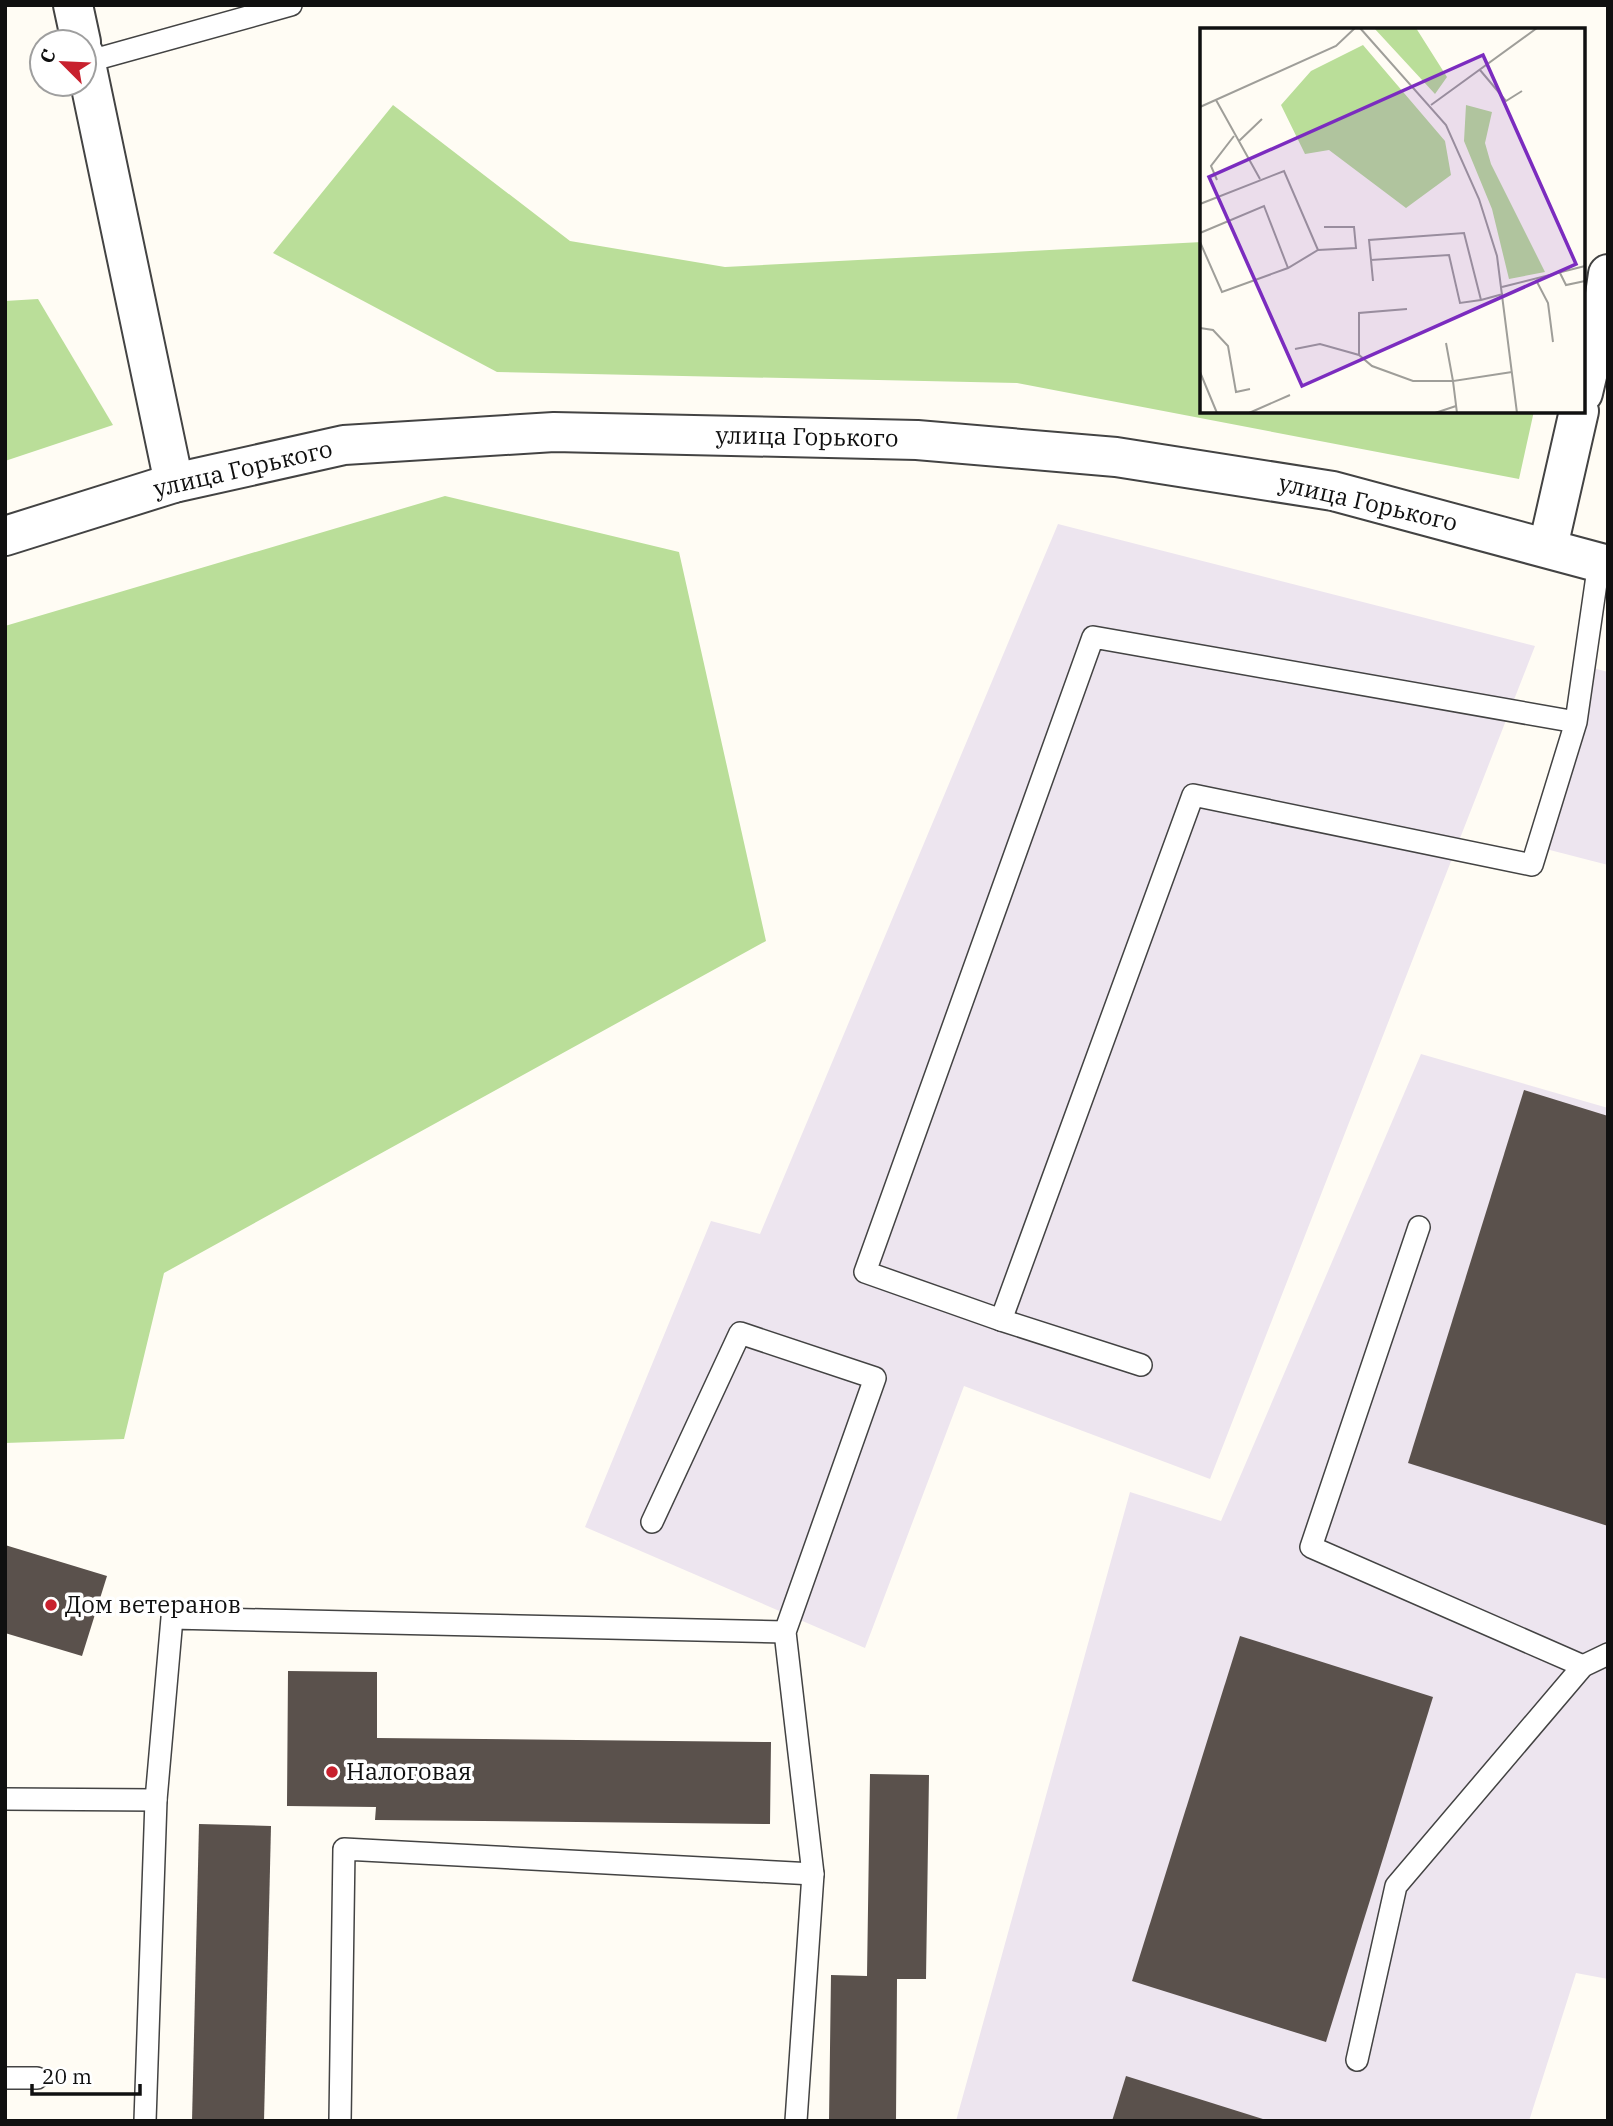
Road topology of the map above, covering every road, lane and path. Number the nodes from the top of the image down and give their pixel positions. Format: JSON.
{"nodes":[{"id":1,"x":73,"y":5,"type":"edge"},
{"id":2,"x":291,"y":5,"type":"edge"},
{"id":3,"x":78,"y":28,"type":"edge"},
{"id":4,"x":98,"y":50,"type":"edge"},
{"id":5,"x":93,"y":98,"type":"edge"},
{"id":6,"x":1606,"y":297,"type":"edge"},
{"id":7,"x":1585,"y":385,"type":"edge"},
{"id":8,"x":1579,"y":413,"type":"edge"},
{"id":9,"x":174,"y":483,"type":"junction"},
{"id":10,"x":5,"y":536,"type":"edge"},
{"id":11,"x":1548,"y":547,"type":"junction"},
{"id":12,"x":1603,"y":563,"type":"edge"},
{"id":13,"x":1576,"y":722,"type":"junction"},
{"id":14,"x":1419,"y":1227,"type":"dead end"},
{"id":15,"x":1001,"y":1320,"type":"junction"},
{"id":16,"x":1141,"y":1366,"type":"dead end"},
{"id":17,"x":652,"y":1521,"type":"dead end"},
{"id":18,"x":785,"y":1632,"type":"junction"},
{"id":19,"x":1608,"y":1654,"type":"edge"},
{"id":20,"x":1583,"y":1666,"type":"junction"},
{"id":21,"x":5,"y":1799,"type":"edge"},
{"id":22,"x":156,"y":1800,"type":"junction"},
{"id":23,"x":813,"y":1874,"type":"junction"},
{"id":24,"x":1357,"y":2060,"type":"dead end"},
{"id":25,"x":5,"y":2078,"type":"edge"},
{"id":26,"x":37,"y":2078,"type":"dead end"},
{"id":27,"x":145,"y":2121,"type":"edge"},
{"id":28,"x":340,"y":2121,"type":"edge"},
{"id":29,"x":796,"y":2121,"type":"edge"}],
"edges":[{"from":1,"to":3,"type":"street"},
{"from":2,"to":4,"type":"lane"},
{"from":5,"to":9,"type":"street"},
{"from":6,"to":7,"type":"street"},
{"from":8,"to":11,"type":"street"},
{"from":9,"to":10,"type":"street","name":"улица Горького"},
{"from":9,"to":11,"type":"street","name":"улица Горького"},
{"from":11,"to":12,"type":"street","name":"улица Горького"},
{"from":12,"to":13,"type":"lane"},
{"from":13,"to":15,"type":"lane"},
{"from":13,"to":15,"type":"lane"},
{"from":14,"to":20,"type":"lane"},
{"from":15,"to":16,"type":"lane"},
{"from":17,"to":18,"type":"lane"},
{"from":18,"to":22,"type":"lane"},
{"from":18,"to":23,"type":"lane"},
{"from":19,"to":20,"type":"lane"},
{"from":20,"to":24,"type":"lane"},
{"from":21,"to":22,"type":"lane"},
{"from":22,"to":27,"type":"lane"},
{"from":23,"to":28,"type":"lane"},
{"from":23,"to":29,"type":"lane"},
{"from":25,"to":26,"type":"lane"}]}
